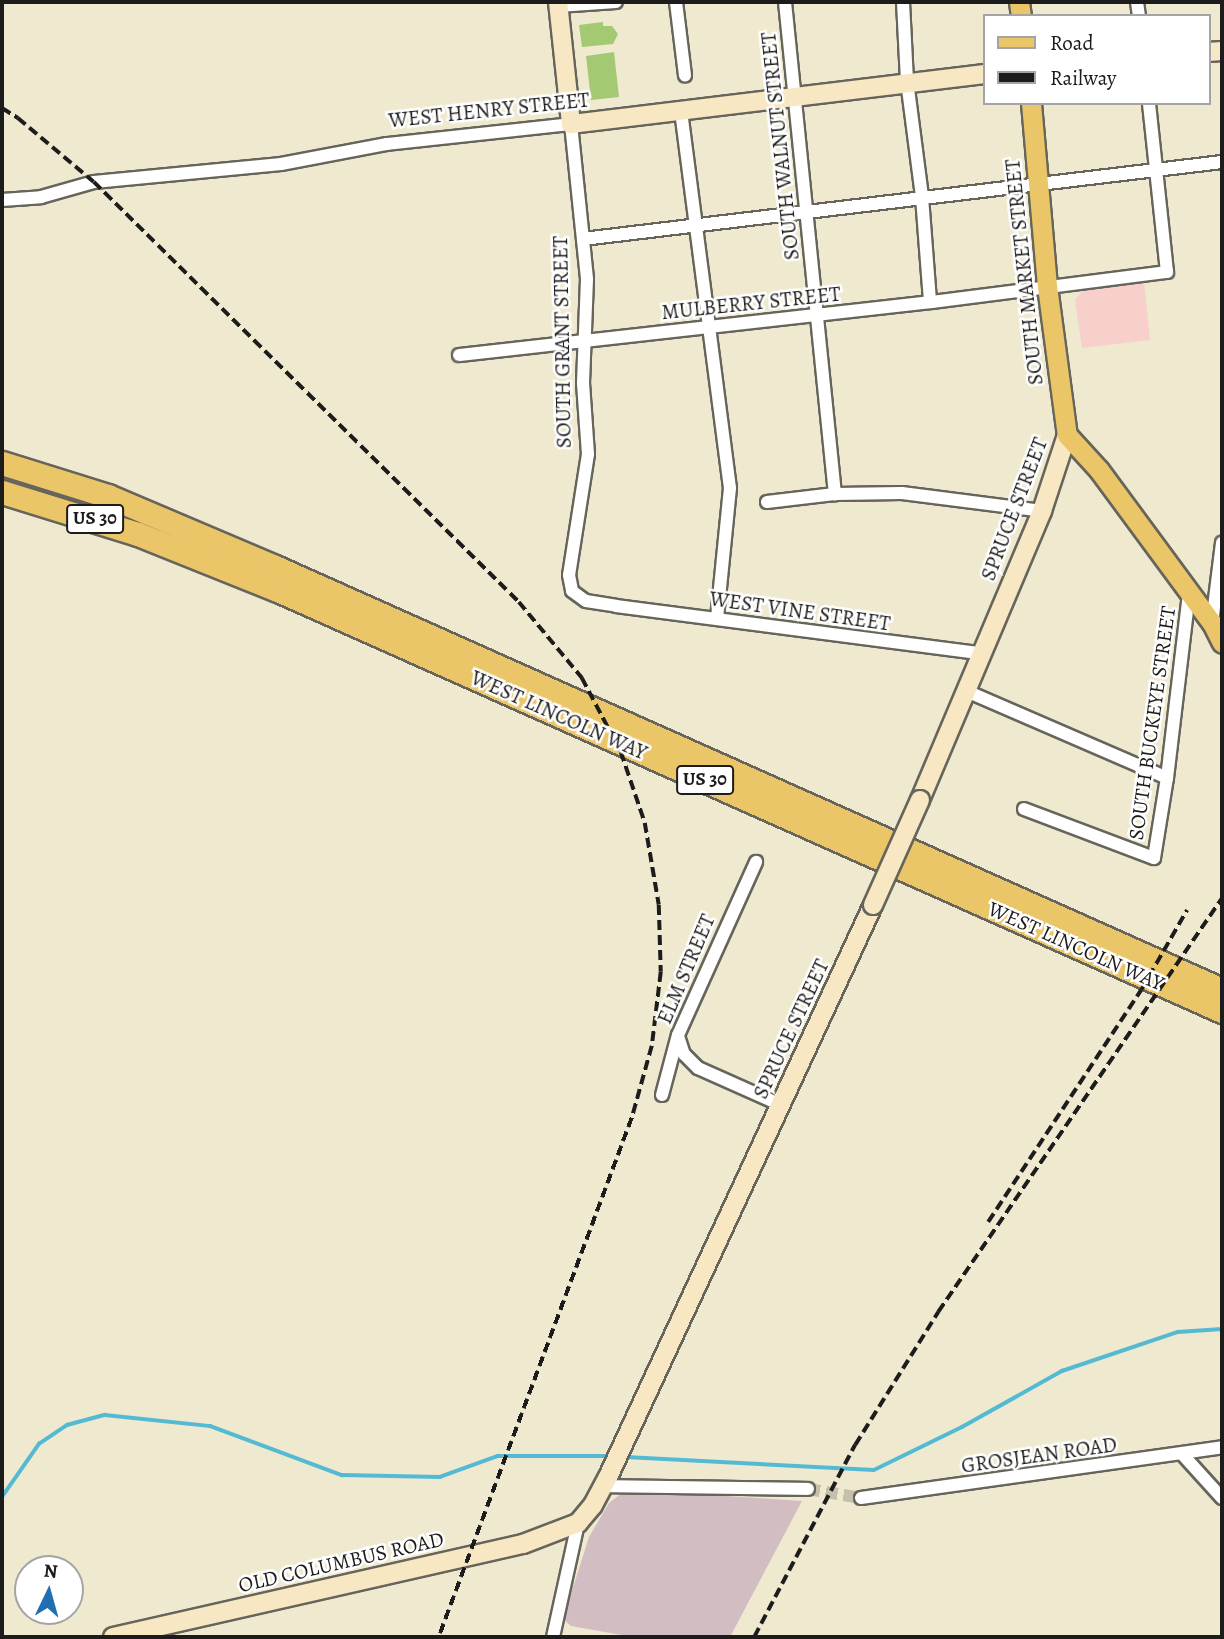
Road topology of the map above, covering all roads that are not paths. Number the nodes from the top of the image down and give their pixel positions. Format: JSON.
{"nodes":[{"id":1,"x":616,"y":2,"type":"edge"},
{"id":2,"x":676,"y":2,"type":"edge"},
{"id":3,"x":785,"y":2,"type":"edge"},
{"id":4,"x":903,"y":2,"type":"edge"},
{"id":5,"x":558,"y":4,"type":"edge"},
{"id":6,"x":982,"y":74,"type":"edge"},
{"id":7,"x":685,"y":75,"type":"dead end"},
{"id":8,"x":907,"y":81,"type":"junction"},
{"id":9,"x":795,"y":94,"type":"junction"},
{"id":10,"x":1031,"y":105,"type":"edge"},
{"id":11,"x":1149,"y":105,"type":"edge"},
{"id":12,"x":681,"y":111,"type":"junction"},
{"id":13,"x":571,"y":124,"type":"junction"},
{"id":14,"x":1222,"y":162,"type":"edge"},
{"id":15,"x":1157,"y":170,"type":"junction"},
{"id":16,"x":1036,"y":186,"type":"junction"},
{"id":17,"x":922,"y":197,"type":"junction"},
{"id":18,"x":2,"y":200,"type":"edge"},
{"id":19,"x":808,"y":211,"type":"junction"},
{"id":20,"x":696,"y":225,"type":"junction"},
{"id":21,"x":583,"y":239,"type":"junction"},
{"id":22,"x":1047,"y":286,"type":"junction"},
{"id":23,"x":931,"y":302,"type":"junction"},
{"id":24,"x":817,"y":315,"type":"junction"},
{"id":25,"x":708,"y":328,"type":"junction"},
{"id":26,"x":584,"y":340,"type":"junction"},
{"id":27,"x":459,"y":355,"type":"dead end"},
{"id":28,"x":1068,"y":435,"type":"junction"},
{"id":29,"x":2,"y":463,"type":"edge"},
{"id":30,"x":2,"y":492,"type":"edge"},
{"id":31,"x":835,"y":494,"type":"junction"},
{"id":32,"x":2,"y":502,"type":"edge"},
{"id":33,"x":767,"y":502,"type":"dead end"},
{"id":34,"x":1042,"y":511,"type":"junction"},
{"id":35,"x":1222,"y":543,"type":"edge"},
{"id":36,"x":186,"y":553,"type":"junction"},
{"id":37,"x":1189,"y":593,"type":"junction"},
{"id":38,"x":616,"y":606,"type":"joint"},
{"id":39,"x":717,"y":618,"type":"junction"},
{"id":40,"x":1212,"y":623,"type":"junction"},
{"id":41,"x":1222,"y":643,"type":"edge"},
{"id":42,"x":980,"y":653,"type":"junction"},
{"id":43,"x":964,"y":690,"type":"junction"},
{"id":44,"x":1167,"y":778,"type":"junction"},
{"id":45,"x":1024,"y":809,"type":"dead end"},
{"id":46,"x":756,"y":862,"type":"dead end"},
{"id":47,"x":1047,"y":911,"type":"junction"},
{"id":48,"x":1222,"y":980,"type":"edge"},
{"id":49,"x":1222,"y":990,"type":"edge"},
{"id":50,"x":1222,"y":1011,"type":"edge"},
{"id":51,"x":678,"y":1035,"type":"junction"},
{"id":52,"x":662,"y":1095,"type":"dead end"},
{"id":53,"x":781,"y":1105,"type":"junction"},
{"id":54,"x":1222,"y":1447,"type":"edge"},
{"id":55,"x":1184,"y":1454,"type":"junction"},
{"id":56,"x":605,"y":1482,"type":"junction"},
{"id":57,"x":808,"y":1489,"type":"tunnel mouth"},
{"id":58,"x":861,"y":1498,"type":"tunnel mouth"},
{"id":59,"x":1222,"y":1498,"type":"edge"},
{"id":60,"x":578,"y":1523,"type":"junction"},
{"id":61,"x":204,"y":1618,"type":"junction"},
{"id":62,"x":113,"y":1637,"type":"edge"},
{"id":63,"x":202,"y":1637,"type":"edge"},
{"id":64,"x":553,"y":1637,"type":"edge"}],
"edges":[{"from":1,"to":5,"type":"street"},
{"from":2,"to":7,"type":"street"},
{"from":3,"to":9,"type":"street","name":"SOUTH WALNUT STREET"},
{"from":4,"to":8,"type":"street"},
{"from":5,"to":13,"type":"main road","name":"SOUTH GRANT STREET"},
{"from":6,"to":8,"type":"main road","name":"WEST HENRY STREET"},
{"from":8,"to":9,"type":"main road","name":"WEST HENRY STREET"},
{"from":8,"to":17,"type":"street"},
{"from":9,"to":12,"type":"main road","name":"WEST HENRY STREET"},
{"from":9,"to":19,"type":"street","name":"SOUTH WALNUT STREET"},
{"from":10,"to":16,"type":"main road","name":"SOUTH MARKET STREET"},
{"from":11,"to":15,"type":"street"},
{"from":12,"to":13,"type":"main road","name":"WEST HENRY STREET"},
{"from":12,"to":20,"type":"street"},
{"from":13,"to":18,"type":"street","name":"WEST HENRY STREET"},
{"from":13,"to":21,"type":"street","name":"SOUTH GRANT STREET"},
{"from":14,"to":15,"type":"street"},
{"from":15,"to":16,"type":"street"},
{"from":15,"to":22,"type":"street","name":"MULBERRY STREET"},
{"from":16,"to":17,"type":"street"},
{"from":16,"to":22,"type":"main road","name":"SOUTH MARKET STREET"},
{"from":17,"to":19,"type":"street"},
{"from":17,"to":23,"type":"street"},
{"from":19,"to":20,"type":"street"},
{"from":19,"to":24,"type":"street","name":"SOUTH WALNUT STREET"},
{"from":20,"to":21,"type":"street"},
{"from":20,"to":25,"type":"street"},
{"from":21,"to":26,"type":"street","name":"SOUTH GRANT STREET"},
{"from":22,"to":23,"type":"street","name":"MULBERRY STREET"},
{"from":22,"to":28,"type":"main road","name":"SOUTH MARKET STREET"},
{"from":23,"to":24,"type":"street","name":"MULBERRY STREET"},
{"from":24,"to":25,"type":"street","name":"MULBERRY STREET"},
{"from":24,"to":31,"type":"street","name":"SOUTH WALNUT STREET"},
{"from":25,"to":26,"type":"street","name":"MULBERRY STREET"},
{"from":25,"to":39,"type":"street"},
{"from":26,"to":27,"type":"street","name":"MULBERRY STREET"},
{"from":26,"to":38,"type":"street","name":"SOUTH GRANT STREET"},
{"from":28,"to":34,"type":"main road","name":"SPRUCE STREET"},
{"from":28,"to":37,"type":"main road"},
{"from":29,"to":47,"type":"highway","name":"WEST LINCOLN WAY","number":"US 30"},
{"from":30,"to":36,"type":"highway","name":"WEST LINCOLN WAY","number":"US 30"},
{"from":31,"to":33,"type":"street"},
{"from":31,"to":34,"type":"street"},
{"from":32,"to":36,"type":"highway"},
{"from":34,"to":42,"type":"main road","name":"SPRUCE STREET"},
{"from":35,"to":40,"type":"street"},
{"from":36,"to":50,"type":"highway","name":"WEST LINCOLN WAY","number":"US 30"},
{"from":37,"to":40,"type":"main road"},
{"from":37,"to":44,"type":"street","name":"SOUTH BUCKEYE STREET"},
{"from":38,"to":39,"type":"street","name":"WEST VINE STREET"},
{"from":39,"to":42,"type":"street","name":"WEST VINE STREET"},
{"from":40,"to":41,"type":"main road"},
{"from":42,"to":43,"type":"main road","name":"SPRUCE STREET"},
{"from":43,"to":44,"type":"street"},
{"from":43,"to":53,"type":"main road","name":"SPRUCE STREET","bridge":true},
{"from":44,"to":45,"type":"street","name":"SOUTH BUCKEYE STREET"},
{"from":46,"to":51,"type":"street","name":"ELM STREET"},
{"from":47,"to":48,"type":"highway"},
{"from":47,"to":49,"type":"highway","number":"US 30"},
{"from":51,"to":52,"type":"street","name":"ELM STREET"},
{"from":51,"to":53,"type":"street"},
{"from":53,"to":56,"type":"main road","name":"SPRUCE STREET"},
{"from":54,"to":55,"type":"street","name":"GROSJEAN ROAD"},
{"from":55,"to":58,"type":"street","name":"GROSJEAN ROAD"},
{"from":55,"to":59,"type":"street"},
{"from":56,"to":57,"type":"street"},
{"from":56,"to":60,"type":"main road","name":"SPRUCE STREET"},
{"from":60,"to":61,"type":"main road","name":"OLD COLUMBUS ROAD"},
{"from":60,"to":64,"type":"street","name":"SPRUCE STREET"},
{"from":61,"to":62,"type":"main road","name":"OLD COLUMBUS ROAD"},
{"from":61,"to":63,"type":"main road"}]}
